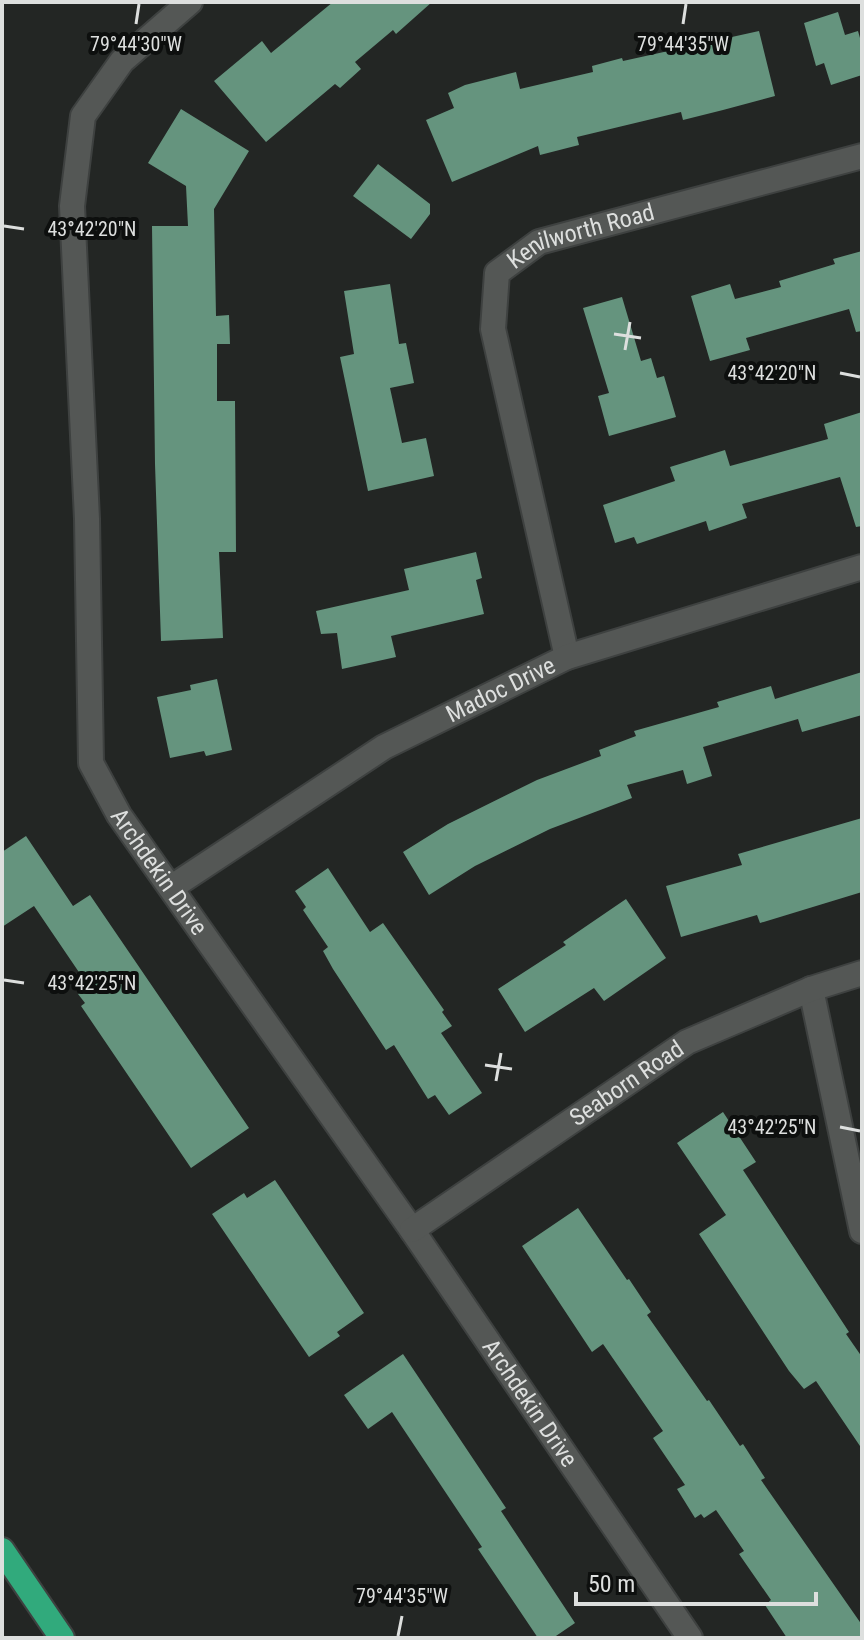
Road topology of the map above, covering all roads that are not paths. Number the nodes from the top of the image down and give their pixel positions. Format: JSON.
{"nodes":[{"id":1,"x":190,"y":2,"type":"edge"},
{"id":2,"x":862,"y":156,"type":"edge"},
{"id":3,"x":862,"y":567,"type":"edge"},
{"id":4,"x":567,"y":657,"type":"junction"},
{"id":5,"x":172,"y":887,"type":"junction"},
{"id":6,"x":862,"y":973,"type":"edge"},
{"id":7,"x":811,"y":989,"type":"junction"},
{"id":8,"x":412,"y":1230,"type":"junction"},
{"id":9,"x":862,"y":1231,"type":"edge"},
{"id":10,"x":3,"y":1548,"type":"edge"},
{"id":11,"x":62,"y":1638,"type":"edge"},
{"id":12,"x":690,"y":1638,"type":"edge"}],
"edges":[{"from":1,"to":5,"type":"street","name":"Archdekin Drive"},
{"from":2,"to":4,"type":"street","name":"Kenilworth Road"},
{"from":3,"to":4,"type":"street","name":"Madoc Drive"},
{"from":4,"to":5,"type":"street","name":"Madoc Drive"},
{"from":5,"to":8,"type":"street","name":"Archdekin Drive"},
{"from":6,"to":7,"type":"street","name":"Seaborn Road"},
{"from":7,"to":8,"type":"street","name":"Seaborn Road"},
{"from":7,"to":9,"type":"street"},
{"from":8,"to":12,"type":"street","name":"Archdekin Drive"},
{"from":10,"to":11,"type":"highway"}]}
